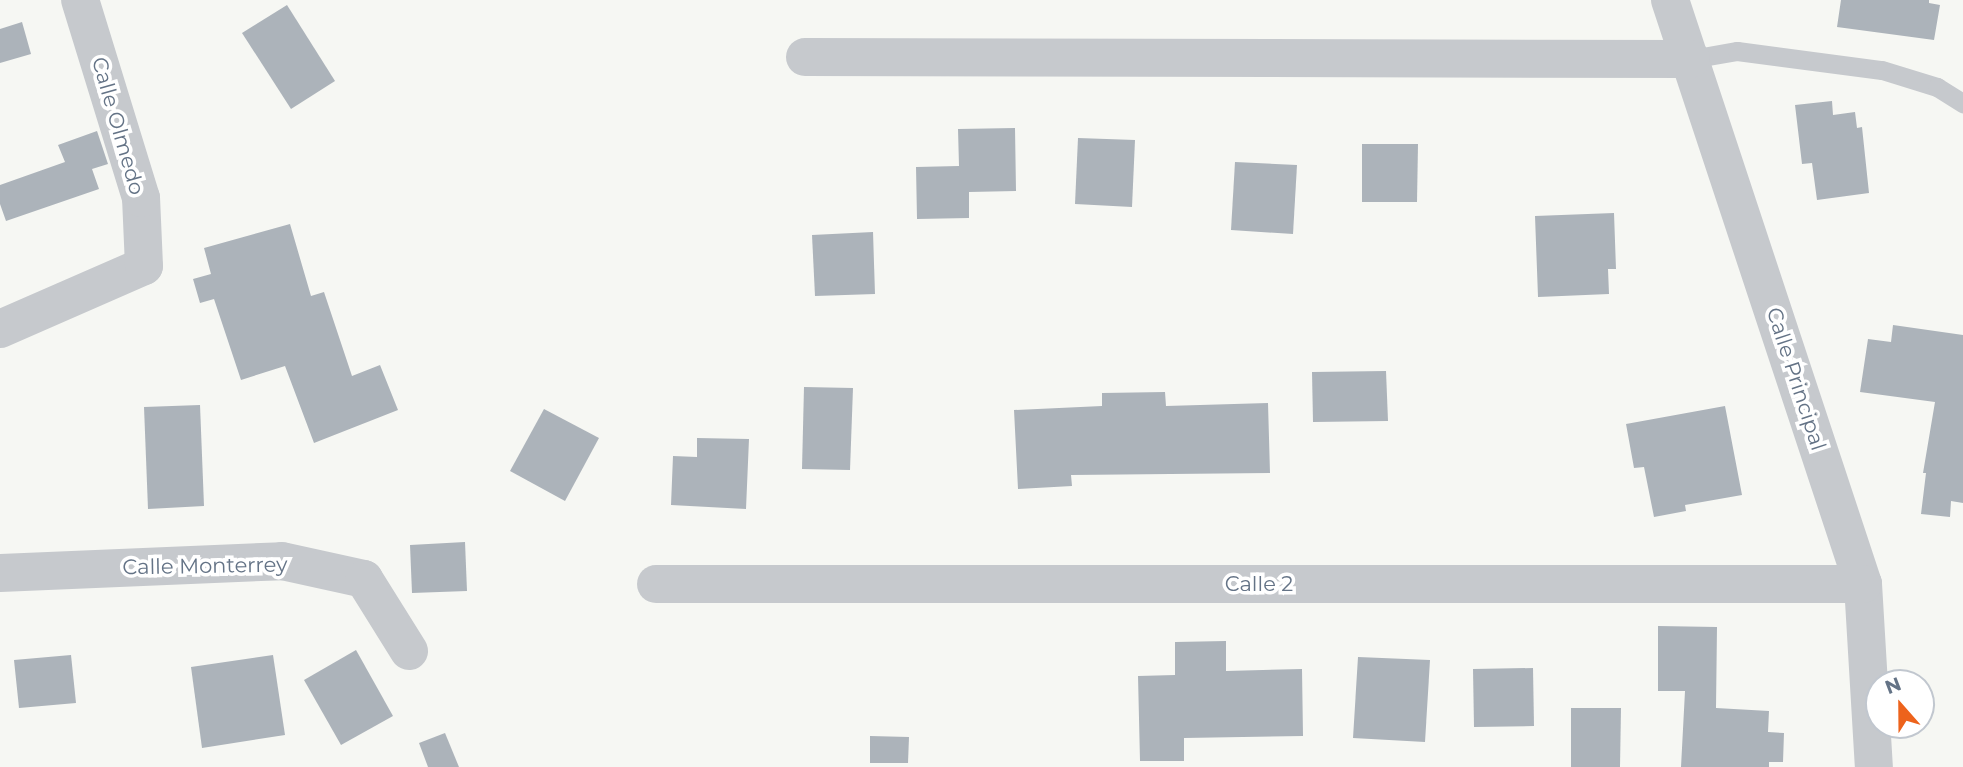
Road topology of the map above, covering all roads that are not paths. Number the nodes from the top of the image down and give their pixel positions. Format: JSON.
{"nodes":[{"id":1,"x":80,"y":0,"type":"edge"},
{"id":2,"x":1670,"y":0,"type":"edge"},
{"id":3,"x":804,"y":57,"type":"dead end"},
{"id":4,"x":1691,"y":59,"type":"junction"},
{"id":5,"x":1963,"y":103,"type":"edge"},
{"id":6,"x":0,"y":329,"type":"edge"},
{"id":7,"x":0,"y":573,"type":"edge"},
{"id":8,"x":656,"y":584,"type":"dead end"},
{"id":9,"x":1863,"y":584,"type":"junction"},
{"id":10,"x":409,"y":652,"type":"dead end"},
{"id":11,"x":1874,"y":767,"type":"edge"}],
"edges":[{"from":1,"to":6,"type":"street","name":"Calle Olmedo"},
{"from":2,"to":4,"type":"street","name":"Calle Principal"},
{"from":3,"to":4,"type":"street"},
{"from":4,"to":5,"type":"lane"},
{"from":4,"to":9,"type":"street","name":"Calle Principal"},
{"from":7,"to":10,"type":"street","name":"Calle Monterrey"},
{"from":8,"to":9,"type":"street","name":"Calle 2"},
{"from":9,"to":11,"type":"street","name":"Calle Principal"}]}
